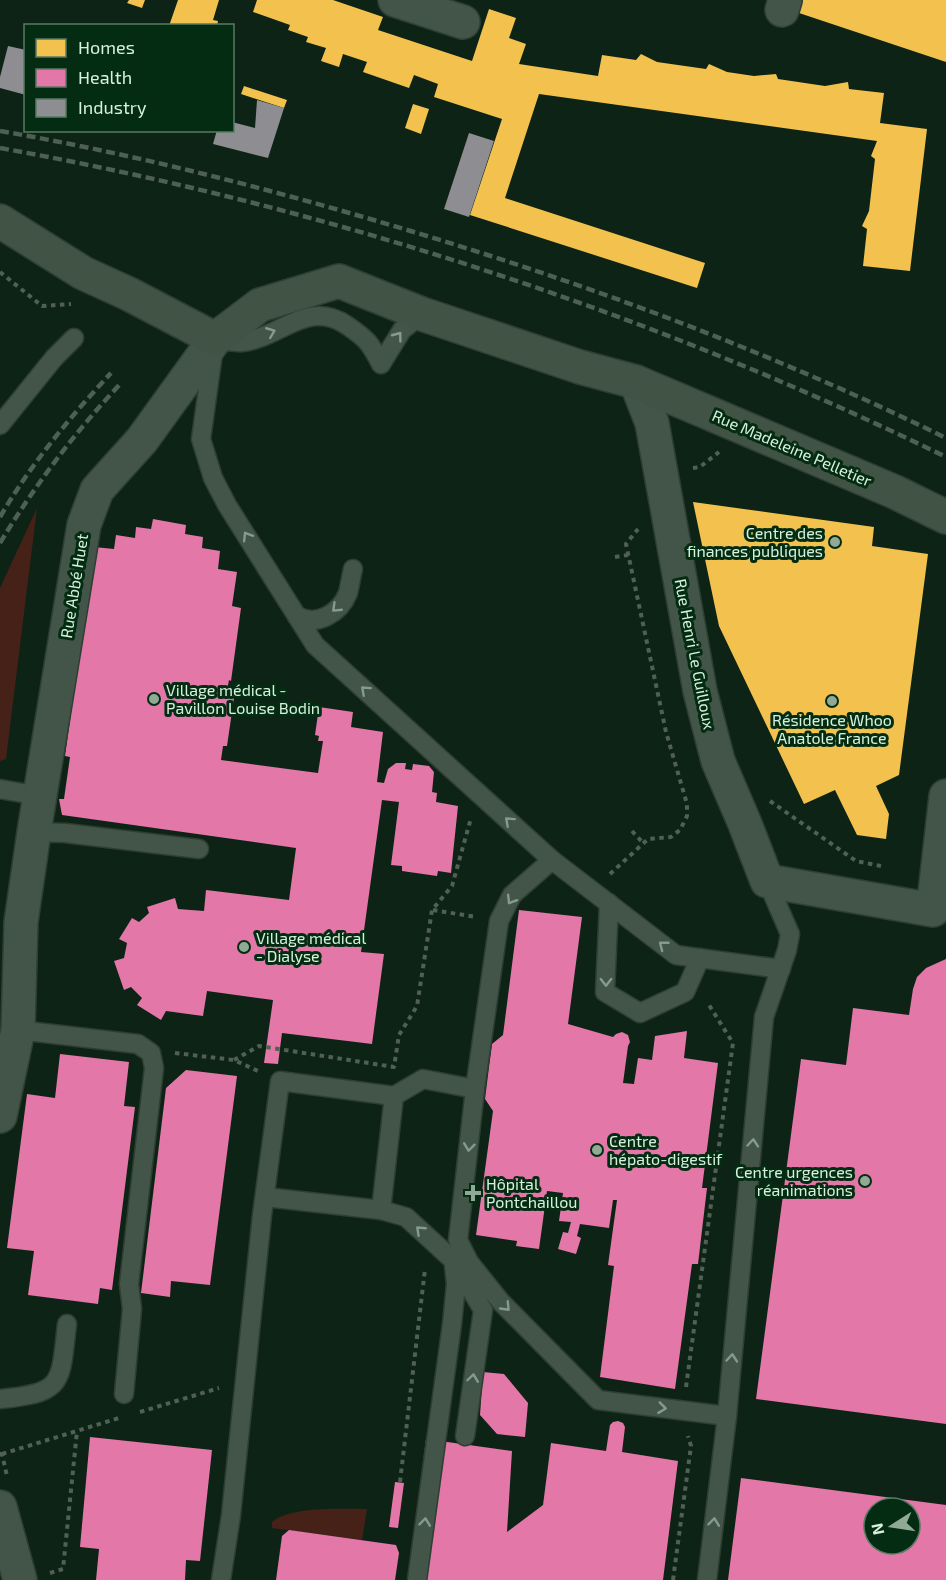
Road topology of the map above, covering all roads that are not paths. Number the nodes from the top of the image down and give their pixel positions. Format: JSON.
{"nodes":[{"id":1,"x":395,"y":0,"type":"edge"},
{"id":2,"x":463,"y":22,"type":"dead end"},
{"id":3,"x":0,"y":221,"type":"edge"},
{"id":4,"x":422,"y":314,"type":"junction"},
{"id":5,"x":74,"y":338,"type":"dead end"},
{"id":6,"x":215,"y":339,"type":"junction"},
{"id":7,"x":636,"y":382,"type":"junction"},
{"id":8,"x":0,"y":425,"type":"edge"},
{"id":9,"x":946,"y":518,"type":"edge"},
{"id":10,"x":353,"y":569,"type":"dead end"},
{"id":11,"x":297,"y":616,"type":"junction"},
{"id":12,"x":0,"y":789,"type":"edge"},
{"id":13,"x":40,"y":796,"type":"junction"},
{"id":14,"x":946,"y":796,"type":"edge"},
{"id":15,"x":34,"y":832,"type":"junction"},
{"id":16,"x":199,"y":849,"type":"dead end"},
{"id":17,"x":552,"y":860,"type":"junction"},
{"id":18,"x":767,"y":881,"type":"junction"},
{"id":19,"x":609,"y":903,"type":"junction"},
{"id":20,"x":10,"y":927,"type":"edge"},
{"id":21,"x":708,"y":959,"type":"junction"},
{"id":22,"x":781,"y":969,"type":"junction"},
{"id":23,"x":18,"y":1030,"type":"junction"},
{"id":24,"x":475,"y":1089,"type":"junction"},
{"id":25,"x":394,"y":1096,"type":"junction"},
{"id":26,"x":0,"y":1116,"type":"edge"},
{"id":27,"x":265,"y":1197,"type":"junction"},
{"id":28,"x":381,"y":1210,"type":"junction"},
{"id":29,"x":454,"y":1261,"type":"junction"},
{"id":30,"x":68,"y":1324,"type":"dead end"},
{"id":31,"x":124,"y":1394,"type":"dead end"},
{"id":32,"x":0,"y":1399,"type":"edge"},
{"id":33,"x":727,"y":1416,"type":"junction"},
{"id":34,"x":465,"y":1436,"type":"dead end"},
{"id":35,"x":4,"y":1494,"type":"edge"},
{"id":36,"x":32,"y":1577,"type":"edge"},
{"id":37,"x":221,"y":1580,"type":"edge"},
{"id":38,"x":417,"y":1580,"type":"edge"},
{"id":39,"x":707,"y":1580,"type":"edge"}],
"edges":[{"from":1,"to":2,"type":"street"},
{"from":3,"to":6,"type":"street"},
{"from":4,"to":6,"type":"street"},
{"from":6,"to":4,"type":"lane","one_way":true},
{"from":4,"to":7,"type":"street"},
{"from":5,"to":8,"type":"lane"},
{"from":11,"to":6,"type":"lane","one_way":true},
{"from":6,"to":13,"type":"street","name":"Rue Abbé Huet"},
{"from":7,"to":9,"type":"street","name":"Rue Madeleine Pelletier"},
{"from":7,"to":18,"type":"street","name":"Rue Henri Le Guilloux"},
{"from":10,"to":11,"type":"lane","one_way":true},
{"from":17,"to":11,"type":"lane","one_way":true},
{"from":12,"to":13,"type":"lane"},
{"from":13,"to":15,"type":"street","name":"Rue Abbé Huet"},
{"from":14,"to":18,"type":"street"},
{"from":15,"to":16,"type":"lane"},
{"from":15,"to":20,"type":"street","name":"Rue Abbé Huet"},
{"from":17,"to":19,"type":"lane"},
{"from":17,"to":24,"type":"lane","one_way":true},
{"from":18,"to":22,"type":"lane"},
{"from":21,"to":19,"type":"lane","one_way":true},
{"from":19,"to":21,"type":"lane","one_way":true},
{"from":20,"to":23,"type":"street","name":"Rue Abbé Huet"},
{"from":21,"to":22,"type":"lane"},
{"from":33,"to":22,"type":"lane","one_way":true},
{"from":23,"to":26,"type":"street","name":"Rue Abbé Huet"},
{"from":23,"to":31,"type":"lane"},
{"from":24,"to":25,"type":"lane"},
{"from":24,"to":33,"type":"lane","one_way":true},
{"from":25,"to":27,"type":"lane"},
{"from":25,"to":28,"type":"lane"},
{"from":27,"to":28,"type":"lane"},
{"from":27,"to":37,"type":"lane"},
{"from":29,"to":28,"type":"lane","one_way":true},
{"from":34,"to":29,"type":"lane","one_way":true},
{"from":38,"to":29,"type":"lane","one_way":true},
{"from":30,"to":32,"type":"lane"},
{"from":39,"to":33,"type":"lane","one_way":true},
{"from":35,"to":36,"type":"street"}]}
